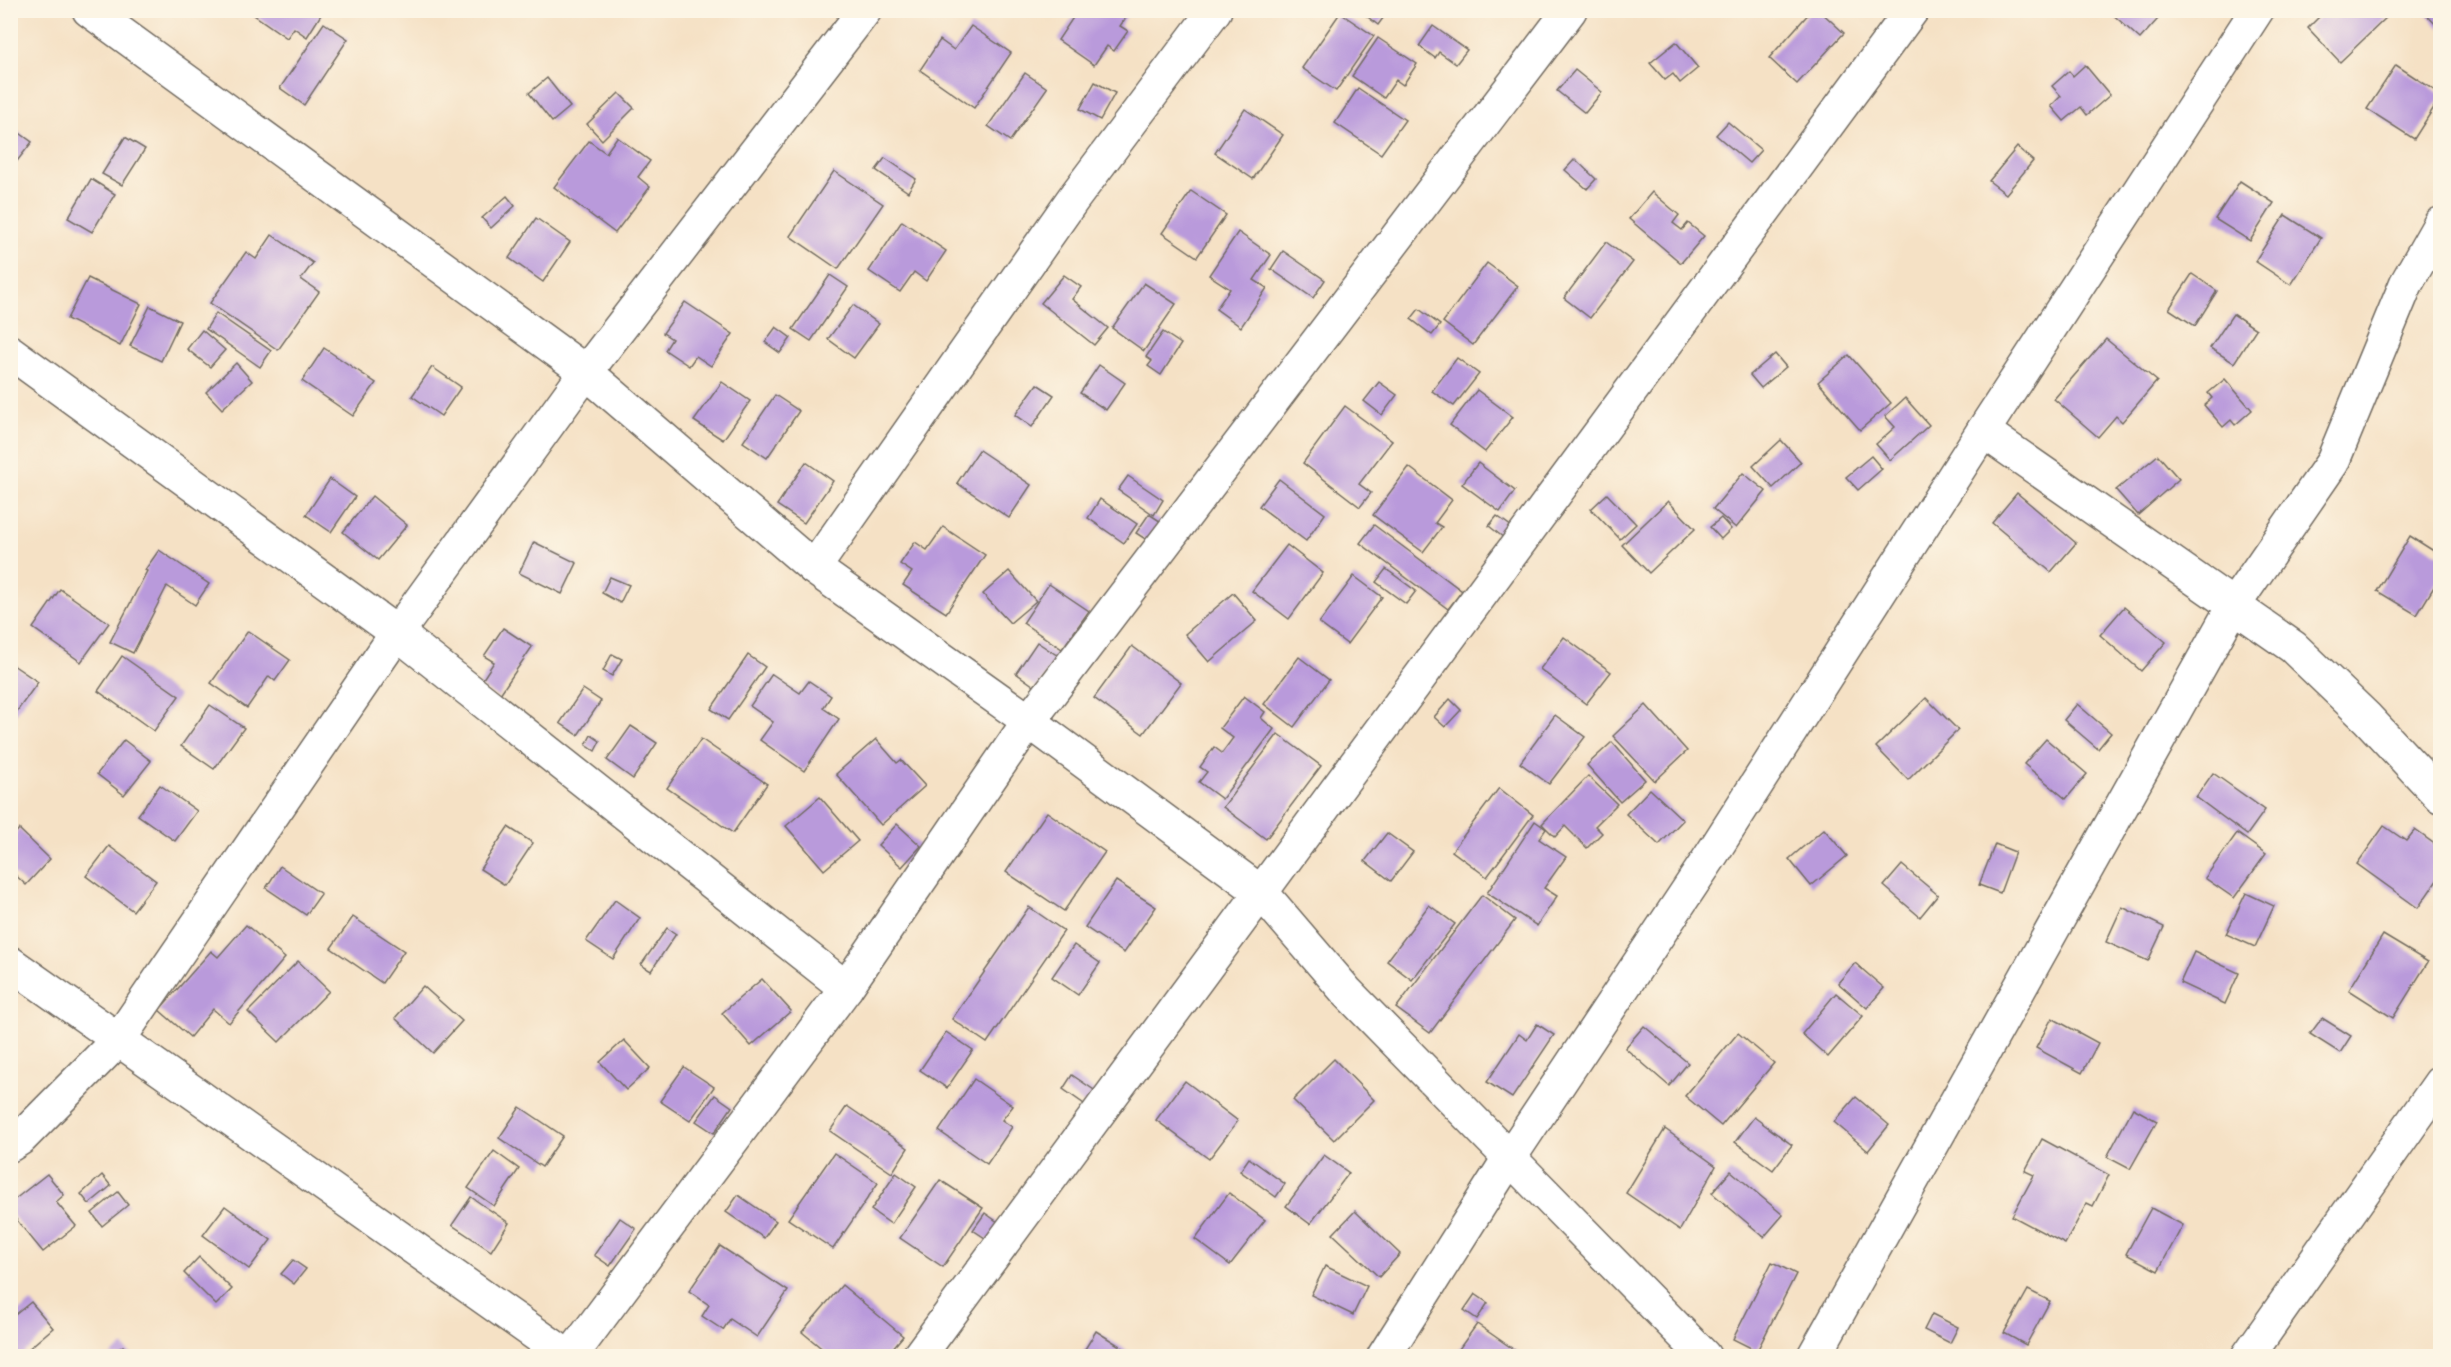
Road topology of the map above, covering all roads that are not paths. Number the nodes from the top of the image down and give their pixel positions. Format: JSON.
{"nodes":[{"id":1,"x":89,"y":10,"type":"edge"},
{"id":2,"x":865,"y":10,"type":"edge"},
{"id":3,"x":1215,"y":10,"type":"edge"},
{"id":4,"x":1570,"y":10,"type":"edge"},
{"id":5,"x":1912,"y":10,"type":"edge"},
{"id":6,"x":2257,"y":10,"type":"edge"},
{"id":7,"x":2440,"y":224,"type":"edge"},
{"id":8,"x":10,"y":352,"type":"edge"},
{"id":9,"x":586,"y":372,"type":"junction"},
{"id":10,"x":1983,"y":431,"type":"junction"},
{"id":11,"x":814,"y":568,"type":"junction"},
{"id":12,"x":2234,"y":606,"type":"junction"},
{"id":13,"x":397,"y":633,"type":"junction"},
{"id":14,"x":1029,"y":721,"type":"junction"},
{"id":15,"x":2440,"y":796,"type":"edge"},
{"id":16,"x":1262,"y":893,"type":"junction"},
{"id":17,"x":10,"y":963,"type":"edge"},
{"id":18,"x":846,"y":988,"type":"junction"},
{"id":19,"x":119,"y":1039,"type":"junction"},
{"id":20,"x":2440,"y":1083,"type":"edge"},
{"id":21,"x":10,"y":1144,"type":"edge"},
{"id":22,"x":1510,"y":1157,"type":"junction"},
{"id":23,"x":569,"y":1356,"type":"edge"},
{"id":24,"x":919,"y":1356,"type":"edge"},
{"id":25,"x":1384,"y":1356,"type":"edge"},
{"id":26,"x":1704,"y":1356,"type":"edge"},
{"id":27,"x":1814,"y":1356,"type":"edge"},
{"id":28,"x":2248,"y":1356,"type":"edge"}],
"edges":[{"from":1,"to":9,"type":"street"},
{"from":2,"to":9,"type":"street"},
{"from":3,"to":11,"type":"street"},
{"from":4,"to":14,"type":"street"},
{"from":5,"to":16,"type":"street"},
{"from":6,"to":10,"type":"street"},
{"from":7,"to":12,"type":"street"},
{"from":8,"to":13,"type":"street"},
{"from":9,"to":11,"type":"street"},
{"from":9,"to":13,"type":"street"},
{"from":10,"to":12,"type":"street"},
{"from":10,"to":22,"type":"street"},
{"from":11,"to":14,"type":"street"},
{"from":12,"to":15,"type":"street"},
{"from":12,"to":27,"type":"street"},
{"from":13,"to":18,"type":"street"},
{"from":13,"to":19,"type":"street"},
{"from":14,"to":16,"type":"street"},
{"from":14,"to":18,"type":"street"},
{"from":16,"to":22,"type":"street"},
{"from":16,"to":24,"type":"street"},
{"from":17,"to":19,"type":"street"},
{"from":18,"to":23,"type":"street"},
{"from":19,"to":21,"type":"street"},
{"from":19,"to":23,"type":"street"},
{"from":20,"to":28,"type":"street"},
{"from":22,"to":25,"type":"street"},
{"from":22,"to":26,"type":"street"}]}
